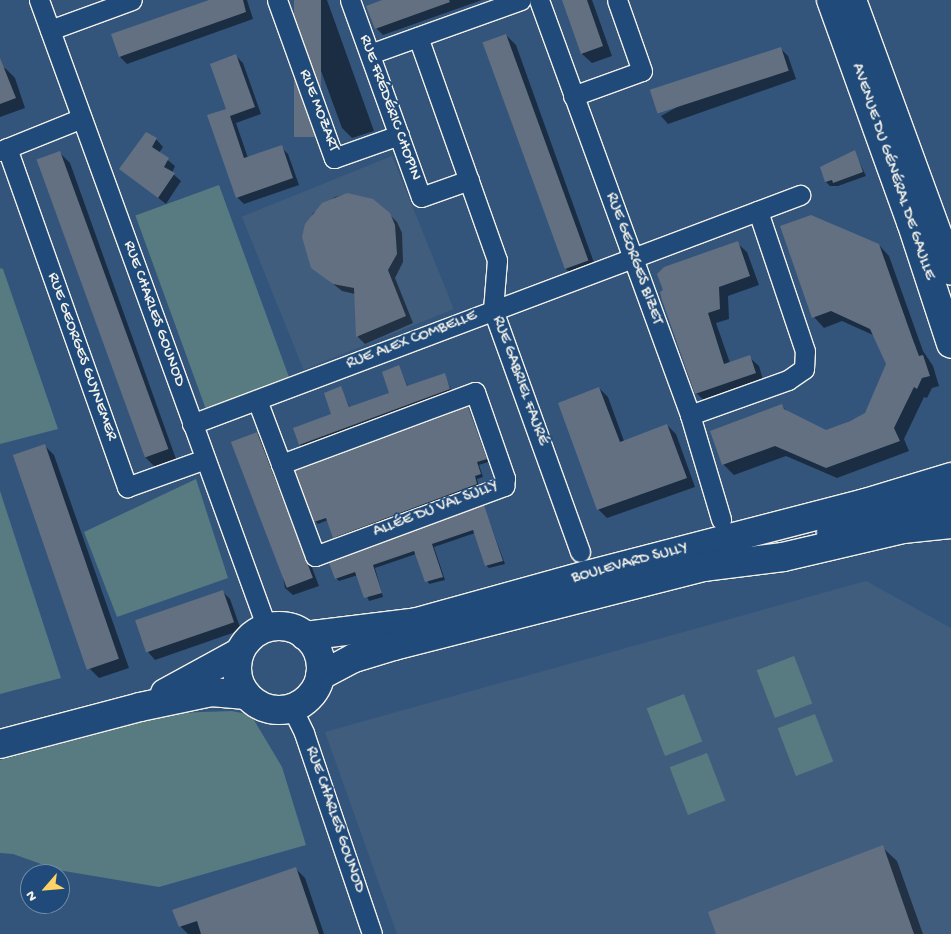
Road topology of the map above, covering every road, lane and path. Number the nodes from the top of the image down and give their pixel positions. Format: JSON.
{"nodes":[{"id":1,"x":39,"y":0,"type":"edge"},
{"id":2,"x":132,"y":0,"type":"edge"},
{"id":3,"x":277,"y":0,"type":"edge"},
{"id":4,"x":350,"y":0,"type":"edge"},
{"id":5,"x":521,"y":0,"type":"edge"},
{"id":6,"x":539,"y":0,"type":"edge"},
{"id":7,"x":617,"y":0,"type":"edge"},
{"id":8,"x":831,"y":0,"type":"edge"},
{"id":9,"x":852,"y":0,"type":"edge"},
{"id":10,"x":50,"y":30,"type":"junction"},
{"id":11,"x":418,"y":37,"type":"junction"},
{"id":12,"x":370,"y":54,"type":"junction"},
{"id":13,"x":573,"y":96,"type":"junction"},
{"id":14,"x":82,"y":118,"type":"junction"},
{"id":15,"x":398,"y":135,"type":"junction"},
{"id":16,"x":3,"y":150,"type":"edge"},
{"id":17,"x":469,"y":180,"type":"junction"},
{"id":18,"x":800,"y":196,"type":"dead end"},
{"id":19,"x":758,"y":211,"type":"junction"},
{"id":20,"x":632,"y":258,"type":"junction"},
{"id":21,"x":951,"y":270,"type":"edge"},
{"id":22,"x":493,"y":310,"type":"junction"},
{"id":23,"x":951,"y":344,"type":"edge"},
{"id":24,"x":257,"y":400,"type":"junction"},
{"id":25,"x":690,"y":415,"type":"junction"},
{"id":26,"x":192,"y":424,"type":"junction"},
{"id":27,"x":205,"y":459,"type":"junction"},
{"id":28,"x":281,"y":464,"type":"junction"},
{"id":29,"x":948,"y":480,"type":"edge"},
{"id":30,"x":721,"y":519,"type":"dead end"},
{"id":31,"x":951,"y":524,"type":"edge"},
{"id":32,"x":580,"y":552,"type":"dead end"},
{"id":33,"x":703,"y":567,"type":"junction"},
{"id":34,"x":266,"y":628,"type":"junction"},
{"id":35,"x":306,"y":636,"type":"junction"},
{"id":36,"x":240,"y":652,"type":"junction"},
{"id":37,"x":320,"y":676,"type":"junction"},
{"id":38,"x":246,"y":695,"type":"junction"},
{"id":39,"x":140,"y":707,"type":"junction"},
{"id":40,"x":292,"y":708,"type":"junction"},
{"id":41,"x":0,"y":744,"type":"edge"},
{"id":42,"x":372,"y":934,"type":"edge"}],
"edges":[{"from":1,"to":10,"type":"street","name":"RUE CHARLES GOUNOD"},
{"from":2,"to":10,"type":"street"},
{"from":3,"to":15,"type":"street","name":"RUE MOZART"},
{"from":4,"to":12,"type":"street","name":"RUE FRÉDÉRIC CHOPIN"},
{"from":5,"to":11,"type":"street"},
{"from":6,"to":13,"type":"street","name":"RUE GEORGES BIZET"},
{"from":7,"to":13,"type":"street"},
{"from":8,"to":23,"type":"street","name":"AVENUE DU GÉNÉRAL DE GAULLE"},
{"from":9,"to":21,"type":"street","name":"AVENUE DU GÉNÉRAL DE GAULLE"},
{"from":10,"to":14,"type":"street","name":"RUE CHARLES GOUNOD"},
{"from":11,"to":12,"type":"street"},
{"from":11,"to":17,"type":"street","name":"RUE GABRIEL FAURÉ"},
{"from":12,"to":15,"type":"street","name":"RUE FRÉDÉRIC CHOPIN"},
{"from":13,"to":20,"type":"street","name":"RUE GEORGES BIZET"},
{"from":14,"to":16,"type":"street"},
{"from":14,"to":26,"type":"street","name":"RUE CHARLES GOUNOD"},
{"from":15,"to":17,"type":"street","name":"RUE FRÉDÉRIC CHOPIN"},
{"from":16,"to":27,"type":"street","name":"RUE GEORGES GUYNEMER"},
{"from":17,"to":22,"type":"street","name":"RUE GABRIEL FAURÉ"},
{"from":18,"to":19,"type":"street","name":"RUE ALEX COMBELLE"},
{"from":19,"to":20,"type":"street","name":"RUE ALEX COMBELLE"},
{"from":19,"to":25,"type":"street"},
{"from":20,"to":22,"type":"street","name":"RUE ALEX COMBELLE"},
{"from":20,"to":25,"type":"street","name":"RUE GEORGES BIZET"},
{"from":22,"to":24,"type":"street","name":"RUE ALEX COMBELLE"},
{"from":22,"to":32,"type":"street","name":"RUE GABRIEL FAURÉ"},
{"from":24,"to":26,"type":"street","name":"RUE ALEX COMBELLE"},
{"from":24,"to":28,"type":"street","name":"ALLÉE DU VAL SULLY"},
{"from":25,"to":30,"type":"street","name":"RUE GEORGES BIZET"},
{"from":26,"to":27,"type":"street","name":"RUE CHARLES GOUNOD"},
{"from":27,"to":34,"type":"street","name":"RUE CHARLES GOUNOD"},
{"from":28,"to":28,"type":"street","name":"ALLÉE DU VAL SULLY"},
{"from":29,"to":33,"type":"street","name":"BOULEVARD SULLY"},
{"from":29,"to":35,"type":"street","name":"BOULEVARD SULLY"},
{"from":31,"to":33,"type":"street"},
{"from":33,"to":37,"type":"street","name":"BOULEVARD SULLY"},
{"from":34,"to":35,"type":"street"},
{"from":34,"to":36,"type":"street"},
{"from":35,"to":37,"type":"street"},
{"from":36,"to":38,"type":"street"},
{"from":36,"to":39,"type":"street"},
{"from":37,"to":40,"type":"street"},
{"from":38,"to":39,"type":"street"},
{"from":38,"to":40,"type":"street"},
{"from":39,"to":41,"type":"street"},
{"from":40,"to":42,"type":"street","name":"RUE CHARLES GOUNOD"}]}
